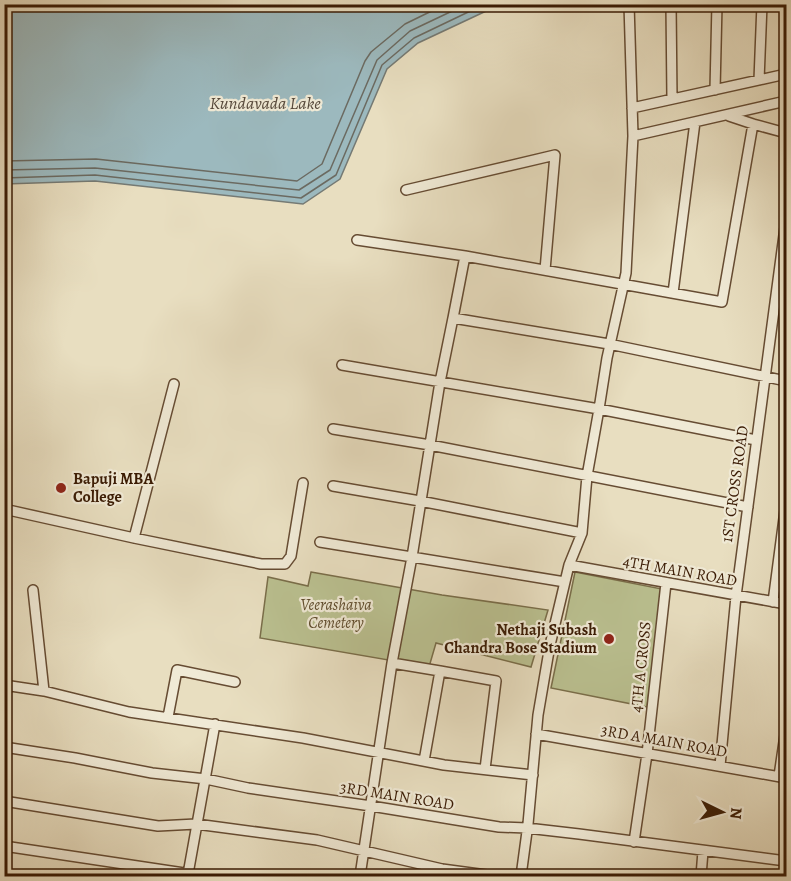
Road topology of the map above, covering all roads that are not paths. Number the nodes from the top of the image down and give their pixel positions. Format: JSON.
{"nodes":[{"id":1,"x":629,"y":4,"type":"edge"},
{"id":2,"x":671,"y":4,"type":"edge"},
{"id":3,"x":717,"y":4,"type":"edge"},
{"id":4,"x":762,"y":4,"type":"edge"},
{"id":5,"x":786,"y":74,"type":"edge"},
{"id":6,"x":759,"y":80,"type":"junction"},
{"id":7,"x":715,"y":90,"type":"junction"},
{"id":8,"x":672,"y":99,"type":"junction"},
{"id":9,"x":786,"y":101,"type":"edge"},
{"id":10,"x":632,"y":108,"type":"junction"},
{"id":11,"x":727,"y":115,"type":"junction"},
{"id":12,"x":695,"y":122,"type":"junction"},
{"id":13,"x":753,"y":124,"type":"junction"},
{"id":14,"x":786,"y":133,"type":"edge"},
{"id":15,"x":633,"y":136,"type":"junction"},
{"id":16,"x":406,"y":190,"type":"dead end"},
{"id":17,"x":786,"y":220,"type":"edge"},
{"id":18,"x":357,"y":240,"type":"dead end"},
{"id":19,"x":465,"y":256,"type":"junction"},
{"id":20,"x":545,"y":270,"type":"junction"},
{"id":21,"x":623,"y":285,"type":"junction"},
{"id":22,"x":673,"y":292,"type":"junction"},
{"id":23,"x":453,"y":318,"type":"junction"},
{"id":24,"x":609,"y":344,"type":"junction"},
{"id":25,"x":342,"y":365,"type":"dead end"},
{"id":26,"x":765,"y":376,"type":"junction"},
{"id":27,"x":786,"y":381,"type":"edge"},
{"id":28,"x":440,"y":382,"type":"junction"},
{"id":29,"x":174,"y":384,"type":"dead end"},
{"id":30,"x":599,"y":409,"type":"junction"},
{"id":31,"x":333,"y":429,"type":"dead end"},
{"id":32,"x":756,"y":440,"type":"junction"},
{"id":33,"x":430,"y":445,"type":"junction"},
{"id":34,"x":587,"y":476,"type":"junction"},
{"id":35,"x":303,"y":483,"type":"dead end"},
{"id":36,"x":333,"y":486,"type":"dead end"},
{"id":37,"x":420,"y":501,"type":"junction"},
{"id":38,"x":786,"y":503,"type":"edge"},
{"id":39,"x":747,"y":507,"type":"junction"},
{"id":40,"x":4,"y":509,"type":"edge"},
{"id":41,"x":582,"y":533,"type":"junction"},
{"id":42,"x":134,"y":538,"type":"junction"},
{"id":43,"x":320,"y":542,"type":"dead end"},
{"id":44,"x":412,"y":557,"type":"junction"},
{"id":45,"x":569,"y":565,"type":"junction"},
{"id":46,"x":565,"y":582,"type":"junction"},
{"id":47,"x":666,"y":583,"type":"junction"},
{"id":48,"x":33,"y":590,"type":"dead end"},
{"id":49,"x":736,"y":596,"type":"junction"},
{"id":50,"x":772,"y":602,"type":"junction"},
{"id":51,"x":786,"y":604,"type":"edge"},
{"id":52,"x":392,"y":663,"type":"junction"},
{"id":53,"x":440,"y":671,"type":"junction"},
{"id":54,"x":235,"y":682,"type":"dead end"},
{"id":55,"x":4,"y":686,"type":"edge"},
{"id":56,"x":44,"y":691,"type":"junction"},
{"id":57,"x":168,"y":717,"type":"junction"},
{"id":58,"x":215,"y":724,"type":"junction"},
{"id":59,"x":786,"y":728,"type":"edge"},
{"id":60,"x":536,"y":734,"type":"junction"},
{"id":61,"x":4,"y":747,"type":"edge"},
{"id":62,"x":379,"y":752,"type":"junction"},
{"id":63,"x":647,"y":754,"type":"junction"},
{"id":64,"x":424,"y":761,"type":"junction"},
{"id":65,"x":720,"y":766,"type":"junction"},
{"id":66,"x":485,"y":770,"type":"junction"},
{"id":67,"x":533,"y":775,"type":"junction"},
{"id":68,"x":783,"y":777,"type":"edge"},
{"id":69,"x":206,"y":779,"type":"junction"},
{"id":70,"x":4,"y":801,"type":"edge"},
{"id":71,"x":371,"y":806,"type":"junction"},
{"id":72,"x":196,"y":824,"type":"junction"},
{"id":73,"x":527,"y":828,"type":"junction"},
{"id":74,"x":634,"y":842,"type":"junction"},
{"id":75,"x":4,"y":846,"type":"edge"},
{"id":76,"x":364,"y":850,"type":"junction"},
{"id":77,"x":703,"y":851,"type":"junction"},
{"id":78,"x":786,"y":861,"type":"edge"},
{"id":79,"x":188,"y":874,"type":"junction"},
{"id":80,"x":204,"y":876,"type":"edge"},
{"id":81,"x":360,"y":876,"type":"edge"},
{"id":82,"x":494,"y":876,"type":"edge"},
{"id":83,"x":521,"y":876,"type":"edge"},
{"id":84,"x":701,"y":876,"type":"edge"}],
"edges":[{"from":1,"to":10,"type":"street"},
{"from":2,"to":8,"type":"street"},
{"from":3,"to":7,"type":"street"},
{"from":4,"to":6,"type":"street"},
{"from":5,"to":6,"type":"street"},
{"from":6,"to":7,"type":"street"},
{"from":7,"to":8,"type":"street"},
{"from":8,"to":10,"type":"street"},
{"from":9,"to":11,"type":"street"},
{"from":10,"to":15,"type":"street"},
{"from":11,"to":12,"type":"street"},
{"from":11,"to":13,"type":"street"},
{"from":12,"to":15,"type":"street"},
{"from":12,"to":22,"type":"street"},
{"from":13,"to":14,"type":"street"},
{"from":13,"to":22,"type":"street"},
{"from":15,"to":21,"type":"street"},
{"from":16,"to":20,"type":"street"},
{"from":17,"to":26,"type":"street","name":"1ST CROSS ROAD"},
{"from":18,"to":19,"type":"street"},
{"from":19,"to":20,"type":"street"},
{"from":19,"to":23,"type":"street"},
{"from":20,"to":21,"type":"street"},
{"from":21,"to":22,"type":"street"},
{"from":21,"to":24,"type":"street"},
{"from":23,"to":24,"type":"street"},
{"from":23,"to":28,"type":"street"},
{"from":24,"to":26,"type":"street"},
{"from":24,"to":30,"type":"street"},
{"from":25,"to":28,"type":"street"},
{"from":26,"to":27,"type":"street"},
{"from":26,"to":32,"type":"street","name":"1ST CROSS ROAD"},
{"from":28,"to":30,"type":"street"},
{"from":28,"to":33,"type":"street"},
{"from":29,"to":42,"type":"street"},
{"from":30,"to":32,"type":"street"},
{"from":30,"to":34,"type":"street"},
{"from":31,"to":33,"type":"street"},
{"from":32,"to":39,"type":"street","name":"1ST CROSS ROAD"},
{"from":33,"to":34,"type":"street"},
{"from":33,"to":37,"type":"street"},
{"from":34,"to":39,"type":"street"},
{"from":34,"to":41,"type":"street"},
{"from":35,"to":42,"type":"street"},
{"from":36,"to":37,"type":"street"},
{"from":37,"to":41,"type":"street"},
{"from":37,"to":44,"type":"street"},
{"from":38,"to":50,"type":"street"},
{"from":39,"to":49,"type":"street","name":"1ST CROSS ROAD"},
{"from":40,"to":42,"type":"street"},
{"from":41,"to":45,"type":"street"},
{"from":43,"to":44,"type":"street"},
{"from":44,"to":46,"type":"street"},
{"from":44,"to":52,"type":"street"},
{"from":45,"to":46,"type":"street"},
{"from":45,"to":47,"type":"street","name":"4TH MAIN ROAD"},
{"from":46,"to":60,"type":"street"},
{"from":47,"to":49,"type":"street","name":"4TH MAIN ROAD"},
{"from":47,"to":63,"type":"street","name":"4TH A CROSS"},
{"from":48,"to":56,"type":"street"},
{"from":49,"to":50,"type":"street","name":"4TH MAIN ROAD"},
{"from":49,"to":65,"type":"street","name":"1ST CROSS ROAD"},
{"from":50,"to":51,"type":"street","name":"4TH MAIN ROAD"},
{"from":52,"to":53,"type":"street"},
{"from":52,"to":62,"type":"street"},
{"from":53,"to":64,"type":"street"},
{"from":53,"to":66,"type":"street"},
{"from":54,"to":57,"type":"street"},
{"from":55,"to":56,"type":"street"},
{"from":56,"to":57,"type":"street"},
{"from":57,"to":58,"type":"street"},
{"from":58,"to":62,"type":"street"},
{"from":58,"to":69,"type":"street"},
{"from":59,"to":68,"type":"street"},
{"from":60,"to":63,"type":"street","name":"3RD A MAIN ROAD"},
{"from":60,"to":67,"type":"street"},
{"from":61,"to":69,"type":"street","name":"3RD MAIN ROAD"},
{"from":62,"to":64,"type":"street"},
{"from":62,"to":71,"type":"street"},
{"from":63,"to":65,"type":"street","name":"3RD A MAIN ROAD"},
{"from":63,"to":74,"type":"street","name":"4TH A CROSS"},
{"from":64,"to":66,"type":"street"},
{"from":65,"to":68,"type":"street","name":"3RD A MAIN ROAD"},
{"from":66,"to":67,"type":"street"},
{"from":67,"to":73,"type":"street"},
{"from":69,"to":71,"type":"street","name":"3RD MAIN ROAD"},
{"from":69,"to":72,"type":"street"},
{"from":70,"to":72,"type":"street"},
{"from":71,"to":73,"type":"street","name":"3RD MAIN ROAD"},
{"from":71,"to":76,"type":"street"},
{"from":72,"to":76,"type":"street"},
{"from":72,"to":79,"type":"street"},
{"from":73,"to":74,"type":"street","name":"3RD MAIN ROAD"},
{"from":73,"to":83,"type":"street"},
{"from":74,"to":77,"type":"street","name":"3RD MAIN ROAD"},
{"from":75,"to":79,"type":"street"},
{"from":76,"to":81,"type":"street"},
{"from":76,"to":82,"type":"street"},
{"from":77,"to":78,"type":"street","name":"3RD MAIN ROAD"},
{"from":77,"to":84,"type":"street"},
{"from":79,"to":80,"type":"street"}]}
